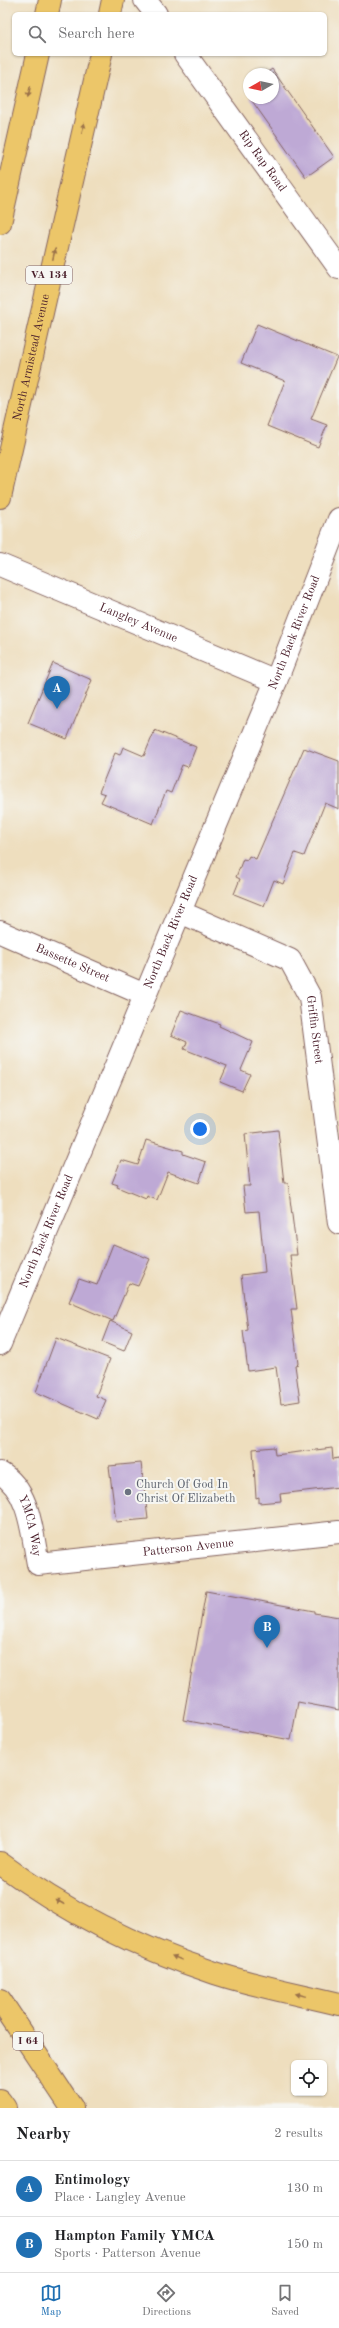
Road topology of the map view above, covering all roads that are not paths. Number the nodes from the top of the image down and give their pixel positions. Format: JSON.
{"nodes":[{"id":1,"x":50,"y":0,"type":"edge"},
{"id":2,"x":113,"y":0,"type":"edge"},
{"id":3,"x":145,"y":0,"type":"edge"},
{"id":4,"x":47,"y":12,"type":"edge"},
{"id":5,"x":110,"y":12,"type":"edge"},
{"id":6,"x":154,"y":12,"type":"edge"},
{"id":7,"x":37,"y":56,"type":"edge"},
{"id":8,"x":101,"y":56,"type":"edge"},
{"id":9,"x":185,"y":56,"type":"edge"},
{"id":10,"x":3,"y":192,"type":"edge"},
{"id":11,"x":0,"y":223,"type":"edge"},
{"id":12,"x":339,"y":268,"type":"edge"},
{"id":13,"x":0,"y":497,"type":"edge"},
{"id":14,"x":339,"y":519,"type":"edge"},
{"id":15,"x":330,"y":563,"type":"edge"},
{"id":16,"x":0,"y":565,"type":"edge"},
{"id":17,"x":276,"y":681,"type":"junction"},
{"id":18,"x":180,"y":912,"type":"junction"},
{"id":19,"x":0,"y":932,"type":"edge"},
{"id":20,"x":145,"y":995,"type":"junction"},
{"id":21,"x":339,"y":1223,"type":"edge"},
{"id":22,"x":0,"y":1344,"type":"edge"},
{"id":23,"x":0,"y":1473,"type":"edge"},
{"id":24,"x":339,"y":1532,"type":"edge"},
{"id":25,"x":38,"y":1564,"type":"joint"},
{"id":26,"x":0,"y":1863,"type":"edge"},
{"id":27,"x":0,"y":2000,"type":"edge"},
{"id":28,"x":339,"y":2004,"type":"edge"},
{"id":29,"x":0,"y":2101,"type":"edge"},
{"id":30,"x":5,"y":2108,"type":"edge"},
{"id":31,"x":72,"y":2108,"type":"edge"}],
"edges":[{"from":1,"to":4,"type":"main road"},
{"from":2,"to":5,"type":"main road"},
{"from":3,"to":6,"type":"street"},
{"from":7,"to":10,"type":"main road","one_way":true},
{"from":13,"to":8,"type":"main road","name":"North Armistead Avenue","number":"VA 134","one_way":true},
{"from":9,"to":12,"type":"street","name":"Rip Rap Road"},
{"from":10,"to":11,"type":"main road"},
{"from":14,"to":15,"type":"street","name":"North Back River Road"},
{"from":15,"to":17,"type":"street","name":"North Back River Road"},
{"from":16,"to":17,"type":"street","name":"Langley Avenue"},
{"from":17,"to":18,"type":"street","name":"North Back River Road"},
{"from":18,"to":20,"type":"street","name":"North Back River Road"},
{"from":18,"to":21,"type":"street","name":"Griffin Street"},
{"from":19,"to":20,"type":"street","name":"Bassette Street"},
{"from":20,"to":22,"type":"street","name":"North Back River Road"},
{"from":23,"to":25,"type":"street","name":"YMCA Way"},
{"from":24,"to":25,"type":"street","name":"Patterson Avenue"},
{"from":28,"to":26,"type":"main road","one_way":true},
{"from":27,"to":31,"type":"main road","number":"I 64"},
{"from":29,"to":30,"type":"main road"}]}
